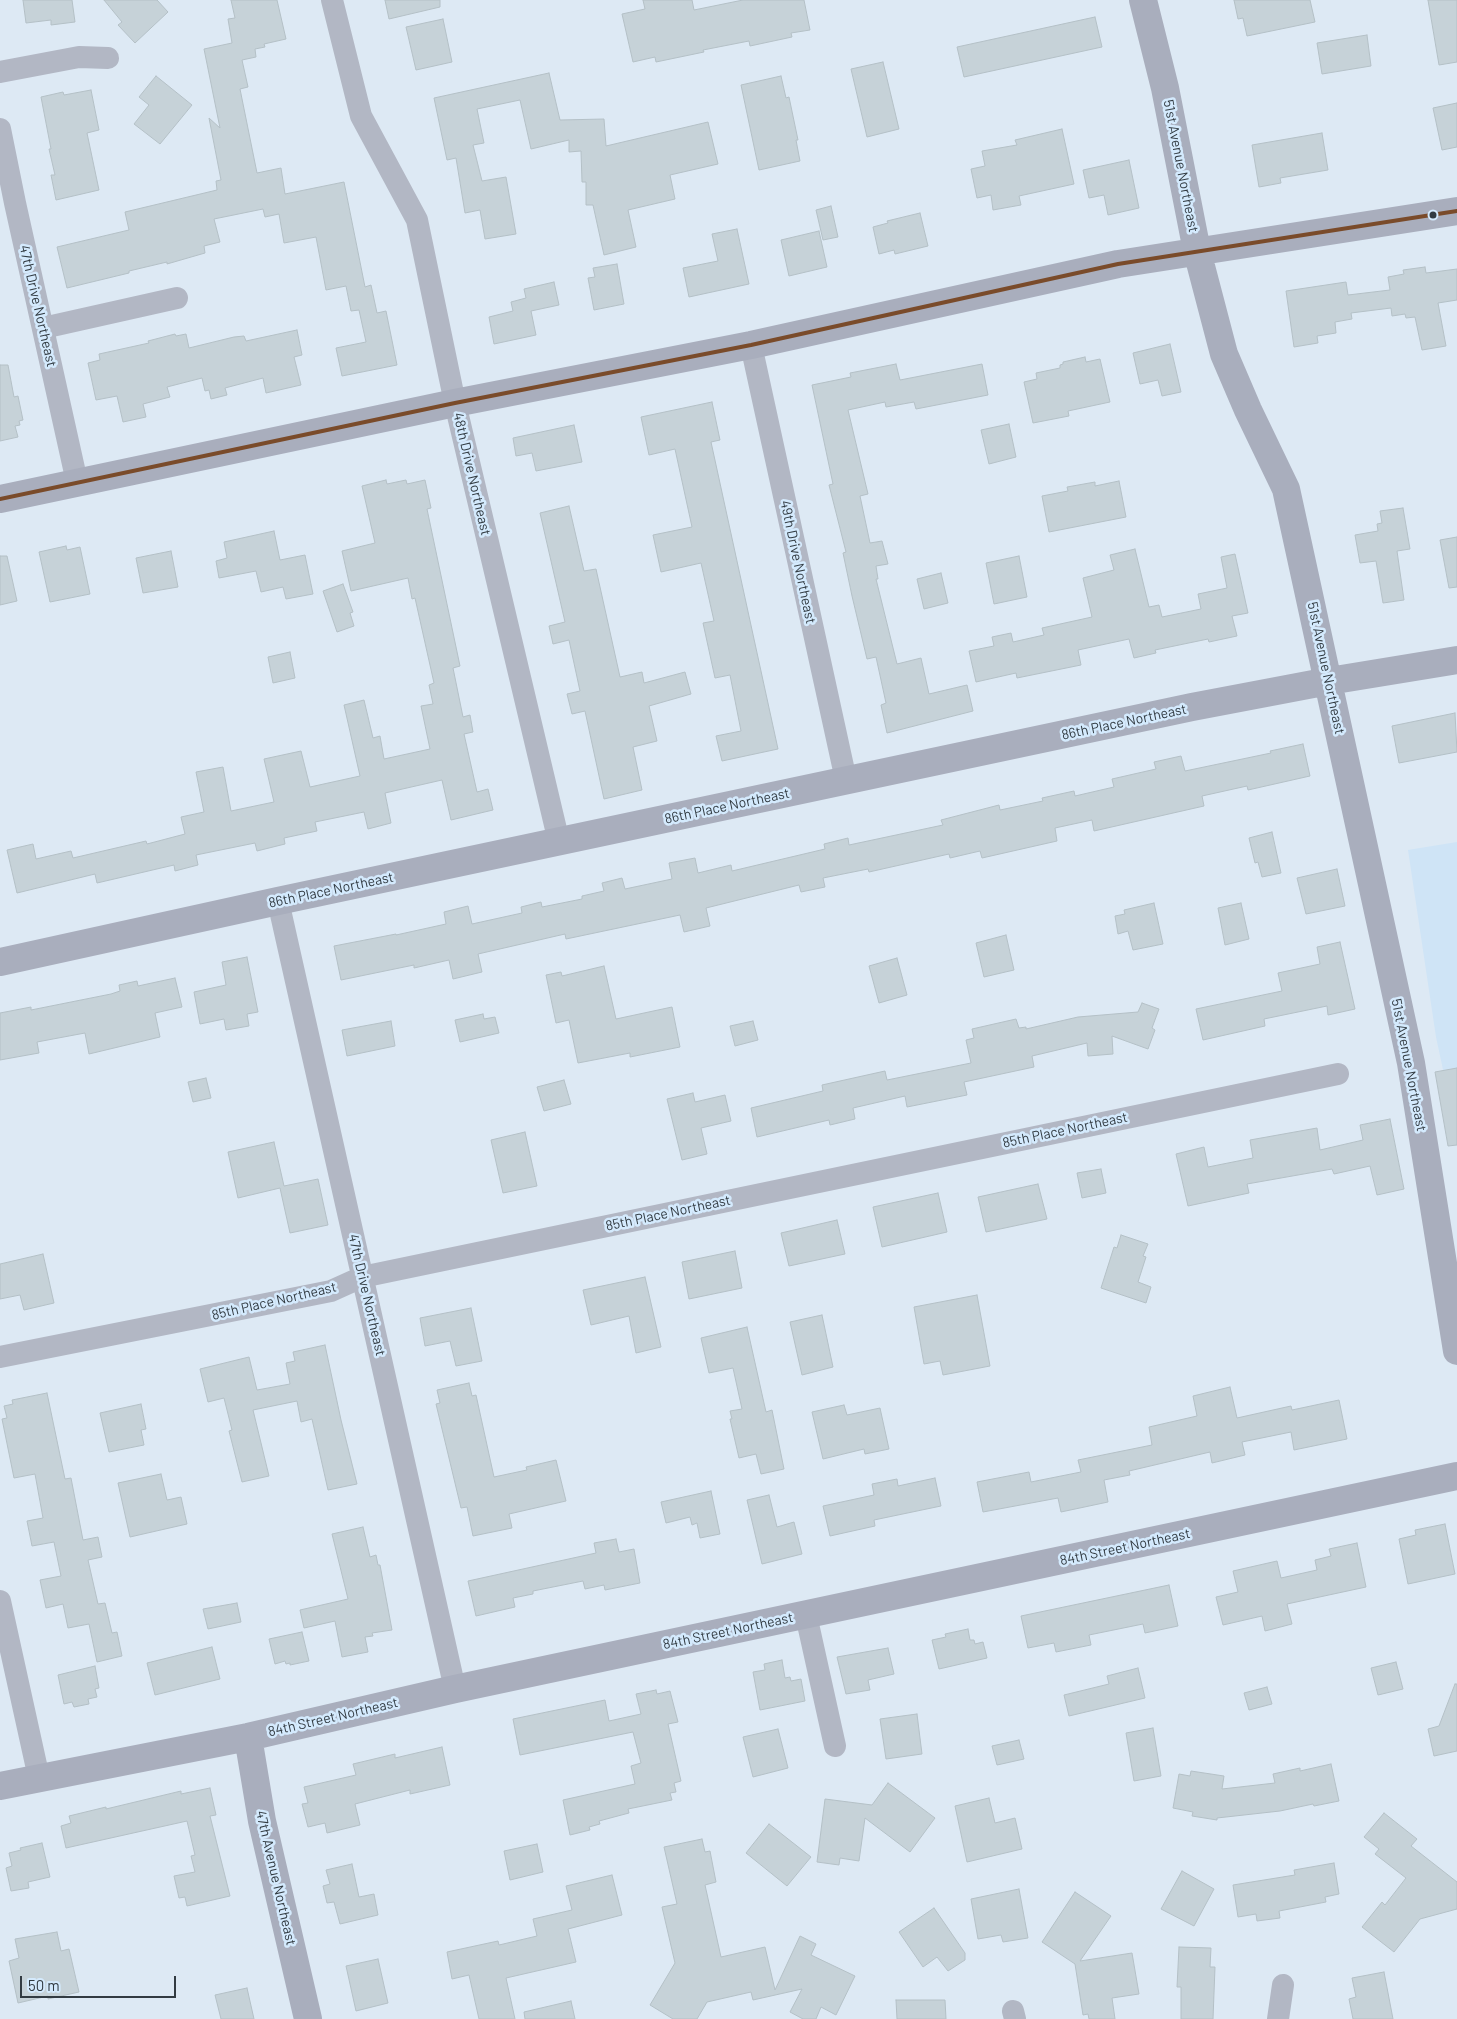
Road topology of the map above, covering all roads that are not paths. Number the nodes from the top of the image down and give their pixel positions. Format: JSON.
{"nodes":[{"id":1,"x":332,"y":0,"type":"edge"},
{"id":2,"x":1143,"y":0,"type":"edge"},
{"id":3,"x":108,"y":58,"type":"dead end"},
{"id":4,"x":0,"y":72,"type":"edge"},
{"id":5,"x":0,"y":129,"type":"edge"},
{"id":6,"x":1457,"y":211,"type":"edge"},
{"id":7,"x":1198,"y":251,"type":"junction"},
{"id":8,"x":177,"y":298,"type":"dead end"},
{"id":9,"x":43,"y":328,"type":"junction"},
{"id":10,"x":751,"y":345,"type":"junction"},
{"id":11,"x":455,"y":403,"type":"junction"},
{"id":12,"x":77,"y":482,"type":"junction"},
{"id":13,"x":0,"y":499,"type":"edge"},
{"id":14,"x":1457,"y":660,"type":"edge"},
{"id":15,"x":1329,"y":681,"type":"junction"},
{"id":16,"x":846,"y":780,"type":"junction"},
{"id":17,"x":559,"y":842,"type":"junction"},
{"id":18,"x":278,"y":901,"type":"junction"},
{"id":19,"x":0,"y":962,"type":"edge"},
{"id":20,"x":1338,"y":1074,"type":"dead end"},
{"id":21,"x":362,"y":1277,"type":"junction"},
{"id":22,"x":1457,"y":1351,"type":"edge"},
{"id":23,"x":0,"y":1357,"type":"edge"},
{"id":24,"x":1457,"y":1476,"type":"edge"},
{"id":25,"x":0,"y":1601,"type":"edge"},
{"id":26,"x":806,"y":1615,"type":"junction"},
{"id":27,"x":455,"y":1690,"type":"junction"},
{"id":28,"x":248,"y":1737,"type":"junction"},
{"id":29,"x":836,"y":1746,"type":"dead end"},
{"id":30,"x":39,"y":1778,"type":"junction"},
{"id":31,"x":0,"y":1786,"type":"edge"},
{"id":32,"x":1283,"y":1985,"type":"dead end"},
{"id":33,"x":308,"y":2019,"type":"edge"},
{"id":34,"x":1278,"y":2019,"type":"edge"}],
"edges":[{"from":1,"to":11,"type":"street","name":"48th Drive Northeast"},
{"from":2,"to":7,"type":"street","name":"51st Avenue Northeast"},
{"from":3,"to":4,"type":"street"},
{"from":5,"to":9,"type":"street","name":"47th Drive Northeast"},
{"from":6,"to":7,"type":"street"},
{"from":7,"to":10,"type":"street"},
{"from":7,"to":15,"type":"street","name":"51st Avenue Northeast"},
{"from":8,"to":9,"type":"street"},
{"from":9,"to":12,"type":"street","name":"47th Drive Northeast"},
{"from":10,"to":11,"type":"street"},
{"from":10,"to":16,"type":"street","name":"49th Drive Northeast"},
{"from":11,"to":12,"type":"street"},
{"from":11,"to":17,"type":"street","name":"48th Drive Northeast"},
{"from":12,"to":13,"type":"street"},
{"from":14,"to":15,"type":"street","name":"86th Place Northeast"},
{"from":15,"to":16,"type":"street","name":"86th Place Northeast"},
{"from":15,"to":22,"type":"street","name":"51st Avenue Northeast"},
{"from":16,"to":17,"type":"street","name":"86th Place Northeast"},
{"from":17,"to":18,"type":"street","name":"86th Place Northeast"},
{"from":18,"to":19,"type":"street","name":"86th Place Northeast"},
{"from":18,"to":21,"type":"street","name":"47th Drive Northeast"},
{"from":20,"to":21,"type":"street","name":"85th Place Northeast"},
{"from":21,"to":23,"type":"street","name":"85th Place Northeast"},
{"from":21,"to":27,"type":"street","name":"47th Drive Northeast"},
{"from":24,"to":26,"type":"street","name":"84th Street Northeast"},
{"from":25,"to":30,"type":"street"},
{"from":26,"to":27,"type":"street","name":"84th Street Northeast"},
{"from":26,"to":29,"type":"street"},
{"from":27,"to":28,"type":"street","name":"84th Street Northeast"},
{"from":28,"to":30,"type":"street","name":"84th Street Northeast"},
{"from":28,"to":33,"type":"street","name":"47th Avenue Northeast"},
{"from":30,"to":31,"type":"street","name":"84th Street Northeast"},
{"from":32,"to":34,"type":"street"}]}
